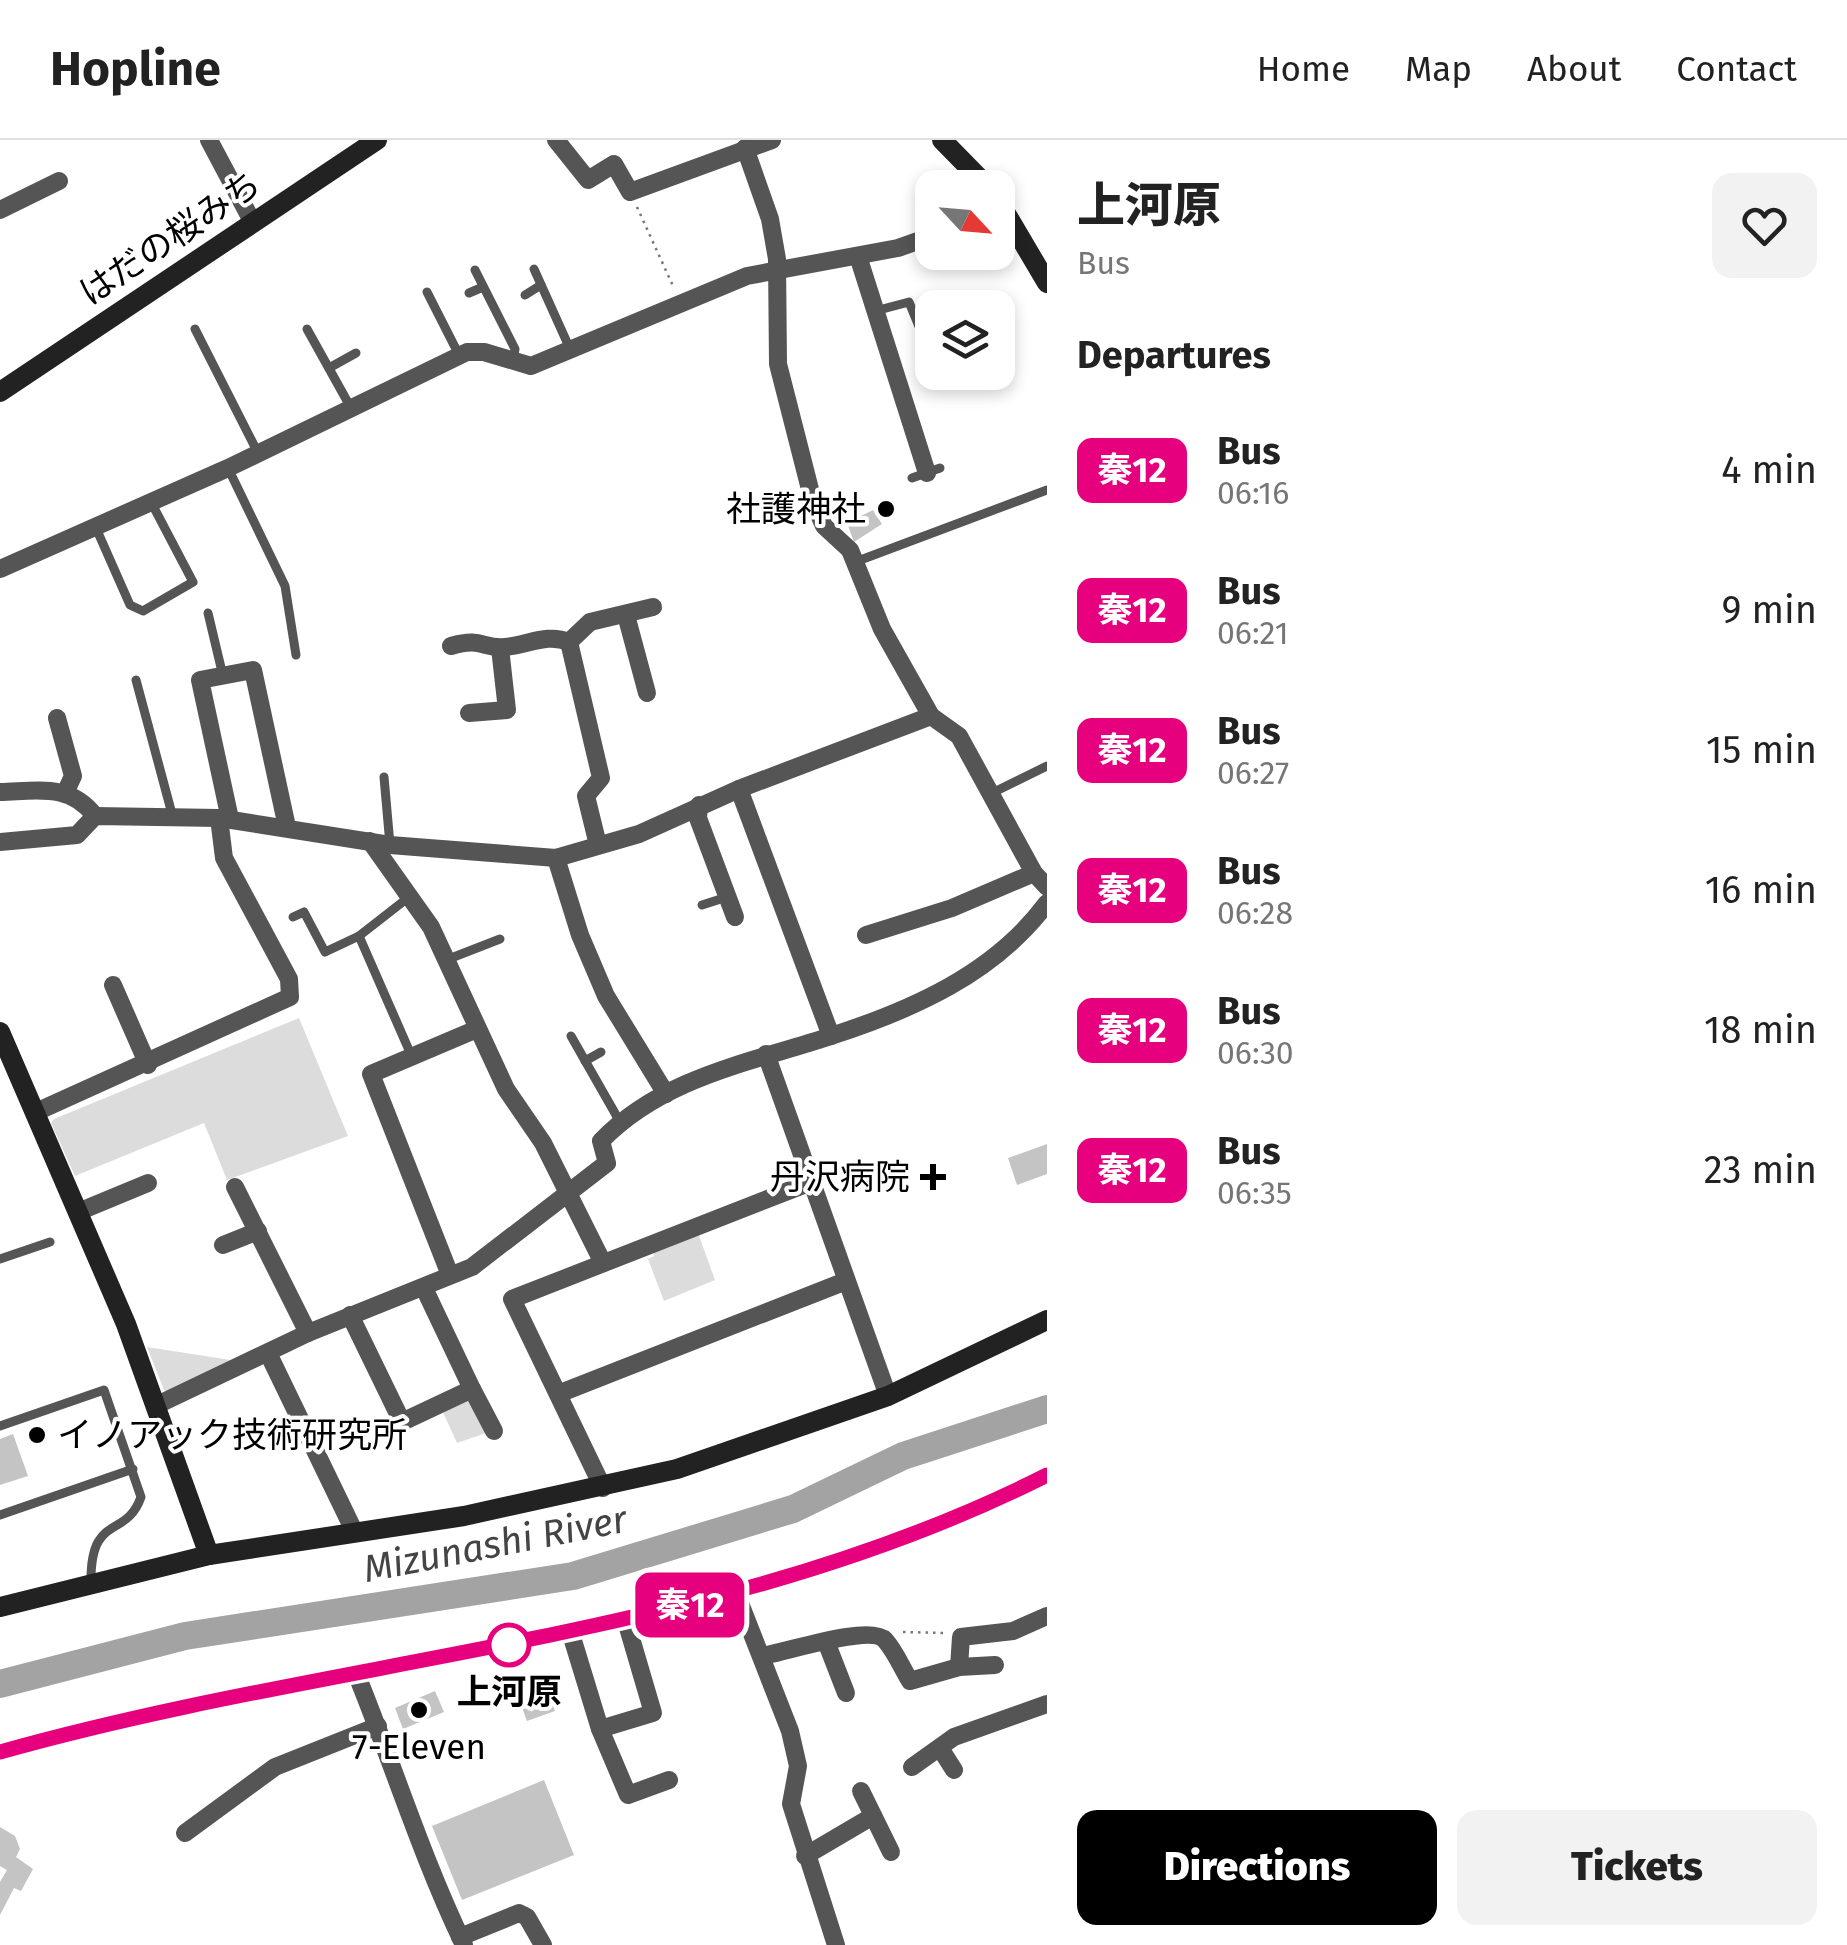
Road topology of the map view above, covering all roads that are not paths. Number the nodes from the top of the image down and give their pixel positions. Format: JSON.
{"nodes":[{"id":1,"x":209,"y":140,"type":"edge"},
{"id":2,"x":377,"y":140,"type":"edge"},
{"id":3,"x":556,"y":140,"type":"edge"},
{"id":4,"x":772,"y":140,"type":"edge"},
{"id":5,"x":942,"y":140,"type":"edge"},
{"id":6,"x":745,"y":148,"type":"junction"},
{"id":7,"x":971,"y":170,"type":"edge"},
{"id":8,"x":60,"y":180,"type":"dead end"},
{"id":9,"x":0,"y":210,"type":"edge"},
{"id":10,"x":252,"y":222,"type":"junction"},
{"id":11,"x":1015,"y":232,"type":"edge"},
{"id":12,"x":915,"y":241,"type":"edge"},
{"id":13,"x":858,"y":256,"type":"junction"},
{"id":14,"x":534,"y":269,"type":"dead end"},
{"id":15,"x":777,"y":269,"type":"junction"},
{"id":16,"x":475,"y":270,"type":"dead end"},
{"id":17,"x":1047,"y":283,"type":"edge"},
{"id":18,"x":541,"y":285,"type":"junction"},
{"id":19,"x":483,"y":287,"type":"junction"},
{"id":20,"x":426,"y":292,"type":"dead end"},
{"id":21,"x":469,"y":294,"type":"dead end"},
{"id":22,"x":525,"y":294,"type":"dead end"},
{"id":23,"x":874,"y":311,"type":"junction"},
{"id":24,"x":915,"y":316,"type":"edge"},
{"id":25,"x":307,"y":329,"type":"dead end"},
{"id":26,"x":196,"y":330,"type":"dead end"},
{"id":27,"x":571,"y":351,"type":"junction"},
{"id":28,"x":356,"y":353,"type":"dead end"},
{"id":29,"x":459,"y":355,"type":"junction"},
{"id":30,"x":513,"y":363,"type":"junction"},
{"id":31,"x":328,"y":368,"type":"junction"},
{"id":32,"x":0,"y":392,"type":"edge"},
{"id":33,"x":351,"y":408,"type":"junction"},
{"id":34,"x":258,"y":453,"type":"junction"},
{"id":35,"x":228,"y":468,"type":"junction"},
{"id":36,"x":926,"y":473,"type":"dead end"},
{"id":37,"x":1047,"y":490,"type":"edge"},
{"id":38,"x":151,"y":502,"type":"junction"},
{"id":39,"x":96,"y":527,"type":"junction"},
{"id":40,"x":854,"y":562,"type":"junction"},
{"id":41,"x":0,"y":569,"type":"edge"},
{"id":42,"x":653,"y":608,"type":"dead end"},
{"id":43,"x":208,"y":614,"type":"dead end"},
{"id":44,"x":626,"y":615,"type":"junction"},
{"id":45,"x":569,"y":642,"type":"junction"},
{"id":46,"x":450,"y":646,"type":"dead end"},
{"id":47,"x":500,"y":648,"type":"junction"},
{"id":48,"x":296,"y":655,"type":"dead end"},
{"id":49,"x":224,"y":676,"type":"junction"},
{"id":50,"x":136,"y":680,"type":"dead end"},
{"id":51,"x":647,"y":693,"type":"dead end"},
{"id":52,"x":469,"y":712,"type":"dead end"},
{"id":53,"x":931,"y":716,"type":"junction"},
{"id":54,"x":57,"y":718,"type":"dead end"},
{"id":55,"x":1047,"y":766,"type":"edge"},
{"id":56,"x":384,"y":777,"type":"dead end"},
{"id":57,"x":739,"y":788,"type":"junction"},
{"id":58,"x":66,"y":791,"type":"junction"},
{"id":59,"x":0,"y":792,"type":"edge"},
{"id":60,"x":992,"y":793,"type":"junction"},
{"id":61,"x":699,"y":805,"type":"junction"},
{"id":62,"x":172,"y":814,"type":"junction"},
{"id":63,"x":95,"y":816,"type":"junction"},
{"id":64,"x":225,"y":819,"type":"junction"},
{"id":65,"x":287,"y":827,"type":"junction"},
{"id":66,"x":370,"y":841,"type":"junction"},
{"id":67,"x":0,"y":842,"type":"edge"},
{"id":68,"x":390,"y":845,"type":"junction"},
{"id":69,"x":598,"y":845,"type":"junction"},
{"id":70,"x":556,"y":858,"type":"junction"},
{"id":71,"x":1040,"y":880,"type":"edge"},
{"id":72,"x":408,"y":896,"type":"junction"},
{"id":73,"x":727,"y":896,"type":"junction"},
{"id":74,"x":1047,"y":903,"type":"edge"},
{"id":75,"x":702,"y":905,"type":"dead end"},
{"id":76,"x":293,"y":917,"type":"dead end"},
{"id":77,"x":735,"y":917,"type":"dead end"},
{"id":78,"x":866,"y":935,"type":"dead end"},
{"id":79,"x":359,"y":936,"type":"junction"},
{"id":80,"x":500,"y":939,"type":"dead end"},
{"id":81,"x":446,"y":960,"type":"junction"},
{"id":82,"x":113,"y":986,"type":"dead end"},
{"id":83,"x":477,"y":1029,"type":"junction"},
{"id":84,"x":0,"y":1032,"type":"edge"},
{"id":85,"x":572,"y":1036,"type":"dead end"},
{"id":86,"x":831,"y":1036,"type":"junction"},
{"id":87,"x":601,"y":1052,"type":"dead end"},
{"id":88,"x":766,"y":1054,"type":"junction"},
{"id":89,"x":412,"y":1057,"type":"junction"},
{"id":90,"x":585,"y":1061,"type":"junction"},
{"id":91,"x":148,"y":1064,"type":"junction"},
{"id":92,"x":666,"y":1094,"type":"junction"},
{"id":93,"x":36,"y":1112,"type":"junction"},
{"id":94,"x":620,"y":1122,"type":"junction"},
{"id":95,"x":148,"y":1182,"type":"dead end"},
{"id":96,"x":811,"y":1182,"type":"junction"},
{"id":97,"x":235,"y":1186,"type":"dead end"},
{"id":98,"x":568,"y":1194,"type":"junction"},
{"id":99,"x":78,"y":1212,"type":"junction"},
{"id":100,"x":258,"y":1231,"type":"junction"},
{"id":101,"x":50,"y":1242,"type":"dead end"},
{"id":102,"x":223,"y":1245,"type":"dead end"},
{"id":103,"x":0,"y":1259,"type":"edge"},
{"id":104,"x":602,"y":1263,"type":"junction"},
{"id":105,"x":450,"y":1275,"type":"junction"},
{"id":106,"x":846,"y":1281,"type":"junction"},
{"id":107,"x":424,"y":1288,"type":"junction"},
{"id":108,"x":350,"y":1316,"type":"junction"},
{"id":109,"x":1047,"y":1320,"type":"edge"},
{"id":110,"x":308,"y":1333,"type":"junction"},
{"id":111,"x":268,"y":1353,"type":"junction"},
{"id":112,"x":472,"y":1389,"type":"junction"},
{"id":113,"x":558,"y":1394,"type":"junction"},
{"id":114,"x":888,"y":1396,"type":"junction"},
{"id":115,"x":157,"y":1405,"type":"junction"},
{"id":116,"x":0,"y":1426,"type":"edge"},
{"id":117,"x":494,"y":1431,"type":"dead end"},
{"id":118,"x":133,"y":1469,"type":"junction"},
{"id":119,"x":1047,"y":1475,"type":"edge"},
{"id":120,"x":602,"y":1488,"type":"junction"},
{"id":121,"x":0,"y":1515,"type":"edge"},
{"id":122,"x":354,"y":1533,"type":"junction"},
{"id":123,"x":209,"y":1554,"type":"junction"},
{"id":124,"x":91,"y":1586,"type":"junction"},
{"id":125,"x":736,"y":1593,"type":"junction"},
{"id":126,"x":0,"y":1608,"type":"edge"},
{"id":127,"x":1047,"y":1616,"type":"edge"},
{"id":128,"x":626,"y":1621,"type":"junction"},
{"id":129,"x":571,"y":1634,"type":"junction"},
{"id":130,"x":827,"y":1644,"type":"junction"},
{"id":131,"x":762,"y":1656,"type":"junction"},
{"id":132,"x":995,"y":1665,"type":"dead end"},
{"id":133,"x":959,"y":1667,"type":"junction"},
{"id":134,"x":356,"y":1674,"type":"junction"},
{"id":135,"x":846,"y":1694,"type":"dead end"},
{"id":136,"x":1047,"y":1704,"type":"edge"},
{"id":137,"x":378,"y":1726,"type":"junction"},
{"id":138,"x":600,"y":1729,"type":"junction"},
{"id":139,"x":942,"y":1739,"type":"junction"},
{"id":140,"x":0,"y":1752,"type":"edge"},
{"id":141,"x":912,"y":1767,"type":"dead end"},
{"id":142,"x":954,"y":1770,"type":"dead end"},
{"id":143,"x":669,"y":1780,"type":"dead end"},
{"id":144,"x":861,"y":1791,"type":"dead end"},
{"id":145,"x":873,"y":1816,"type":"junction"},
{"id":146,"x":185,"y":1833,"type":"dead end"},
{"id":147,"x":892,"y":1852,"type":"dead end"},
{"id":148,"x":805,"y":1856,"type":"junction"},
{"id":149,"x":462,"y":1941,"type":"edge"},
{"id":150,"x":828,"y":1942,"type":"edge"},
{"id":151,"x":543,"y":1945,"type":"edge"}],
"edges":[{"from":1,"to":10,"type":"street"},
{"from":2,"to":10,"type":"street","name":"はだの桜みち"},
{"from":3,"to":6,"type":"street"},
{"from":4,"to":6,"type":"street"},
{"from":5,"to":7,"type":"street"},
{"from":6,"to":15,"type":"street"},
{"from":8,"to":9,"type":"street"},
{"from":10,"to":32,"type":"street","name":"はだの桜みち"},
{"from":11,"to":17,"type":"street"},
{"from":12,"to":13,"type":"street"},
{"from":13,"to":15,"type":"street"},
{"from":13,"to":23,"type":"street"},
{"from":14,"to":18,"type":"lane"},
{"from":15,"to":27,"type":"street"},
{"from":15,"to":40,"type":"street"},
{"from":16,"to":19,"type":"lane"},
{"from":18,"to":22,"type":"lane"},
{"from":18,"to":27,"type":"lane"},
{"from":19,"to":21,"type":"lane"},
{"from":19,"to":30,"type":"lane"},
{"from":20,"to":29,"type":"lane"},
{"from":23,"to":24,"type":"lane"},
{"from":23,"to":36,"type":"street"},
{"from":25,"to":31,"type":"lane"},
{"from":26,"to":34,"type":"lane"},
{"from":27,"to":30,"type":"street"},
{"from":28,"to":31,"type":"lane"},
{"from":29,"to":30,"type":"street"},
{"from":29,"to":33,"type":"street"},
{"from":31,"to":33,"type":"lane"},
{"from":33,"to":34,"type":"street"},
{"from":34,"to":35,"type":"street"},
{"from":35,"to":38,"type":"street"},
{"from":35,"to":48,"type":"lane"},
{"from":37,"to":40,"type":"lane"},
{"from":38,"to":39,"type":"street"},
{"from":38,"to":39,"type":"lane"},
{"from":39,"to":41,"type":"street"},
{"from":40,"to":53,"type":"street"},
{"from":42,"to":44,"type":"street"},
{"from":43,"to":49,"type":"lane"},
{"from":44,"to":45,"type":"street"},
{"from":44,"to":51,"type":"street"},
{"from":45,"to":47,"type":"street"},
{"from":45,"to":69,"type":"street"},
{"from":46,"to":47,"type":"street"},
{"from":47,"to":52,"type":"street"},
{"from":49,"to":64,"type":"street"},
{"from":49,"to":65,"type":"street"},
{"from":50,"to":62,"type":"lane"},
{"from":53,"to":57,"type":"street"},
{"from":53,"to":60,"type":"street"},
{"from":54,"to":58,"type":"street"},
{"from":55,"to":60,"type":"lane"},
{"from":56,"to":68,"type":"lane"},
{"from":57,"to":61,"type":"street"},
{"from":57,"to":86,"type":"street"},
{"from":58,"to":59,"type":"street"},
{"from":58,"to":63,"type":"street"},
{"from":60,"to":71,"type":"street"},
{"from":61,"to":69,"type":"street"},
{"from":61,"to":73,"type":"street"},
{"from":62,"to":63,"type":"street"},
{"from":62,"to":64,"type":"street"},
{"from":63,"to":67,"type":"street"},
{"from":64,"to":65,"type":"street"},
{"from":64,"to":91,"type":"street"},
{"from":65,"to":66,"type":"street"},
{"from":66,"to":68,"type":"street"},
{"from":66,"to":72,"type":"street"},
{"from":68,"to":70,"type":"street"},
{"from":69,"to":70,"type":"street"},
{"from":70,"to":92,"type":"street"},
{"from":71,"to":78,"type":"street"},
{"from":72,"to":79,"type":"lane"},
{"from":72,"to":81,"type":"street"},
{"from":73,"to":75,"type":"lane"},
{"from":73,"to":77,"type":"street"},
{"from":74,"to":86,"type":"street"},
{"from":76,"to":79,"type":"lane"},
{"from":79,"to":89,"type":"lane"},
{"from":80,"to":81,"type":"lane"},
{"from":81,"to":83,"type":"street"},
{"from":82,"to":91,"type":"street"},
{"from":83,"to":89,"type":"street"},
{"from":83,"to":98,"type":"street"},
{"from":84,"to":93,"type":"street"},
{"from":85,"to":90,"type":"lane"},
{"from":86,"to":88,"type":"street"},
{"from":87,"to":90,"type":"lane"},
{"from":88,"to":92,"type":"street"},
{"from":88,"to":96,"type":"street"},
{"from":89,"to":105,"type":"street"},
{"from":90,"to":94,"type":"lane"},
{"from":91,"to":93,"type":"street"},
{"from":92,"to":94,"type":"street"},
{"from":93,"to":99,"type":"street"},
{"from":94,"to":98,"type":"street"},
{"from":95,"to":99,"type":"street"},
{"from":96,"to":104,"type":"street"},
{"from":96,"to":106,"type":"street"},
{"from":97,"to":100,"type":"street"},
{"from":98,"to":104,"type":"street"},
{"from":98,"to":105,"type":"street"},
{"from":99,"to":115,"type":"street"},
{"from":100,"to":102,"type":"street"},
{"from":100,"to":110,"type":"street"},
{"from":101,"to":103,"type":"lane"},
{"from":104,"to":113,"type":"street"},
{"from":105,"to":107,"type":"street"},
{"from":106,"to":113,"type":"street"},
{"from":106,"to":114,"type":"street"},
{"from":107,"to":108,"type":"street"},
{"from":107,"to":112,"type":"street"},
{"from":108,"to":110,"type":"street"},
{"from":108,"to":112,"type":"street"},
{"from":109,"to":114,"type":"street"},
{"from":110,"to":111,"type":"street"},
{"from":111,"to":115,"type":"street"},
{"from":111,"to":122,"type":"street"},
{"from":112,"to":117,"type":"street"},
{"from":113,"to":120,"type":"street"},
{"from":114,"to":120,"type":"street"},
{"from":115,"to":123,"type":"street"},
{"from":116,"to":118,"type":"lane"},
{"from":118,"to":121,"type":"lane"},
{"from":118,"to":124,"type":"lane"},
{"from":119,"to":125,"type":"street"},
{"from":120,"to":122,"type":"street"},
{"from":122,"to":123,"type":"street"},
{"from":123,"to":124,"type":"street"},
{"from":124,"to":126,"type":"street"},
{"from":125,"to":128,"type":"street"},
{"from":125,"to":131,"type":"street"},
{"from":127,"to":133,"type":"street"},
{"from":128,"to":129,"type":"street"},
{"from":128,"to":138,"type":"street"},
{"from":129,"to":134,"type":"street"},
{"from":129,"to":138,"type":"street"},
{"from":130,"to":131,"type":"street"},
{"from":130,"to":133,"type":"street"},
{"from":130,"to":135,"type":"street"},
{"from":131,"to":148,"type":"street"},
{"from":132,"to":133,"type":"street"},
{"from":134,"to":137,"type":"street"},
{"from":134,"to":140,"type":"street"},
{"from":136,"to":139,"type":"street"},
{"from":137,"to":146,"type":"street"},
{"from":137,"to":149,"type":"street"},
{"from":138,"to":143,"type":"street"},
{"from":139,"to":141,"type":"street"},
{"from":139,"to":142,"type":"street"},
{"from":144,"to":145,"type":"street"},
{"from":145,"to":147,"type":"street"},
{"from":145,"to":148,"type":"street"},
{"from":148,"to":150,"type":"street"},
{"from":149,"to":151,"type":"street"}]}
